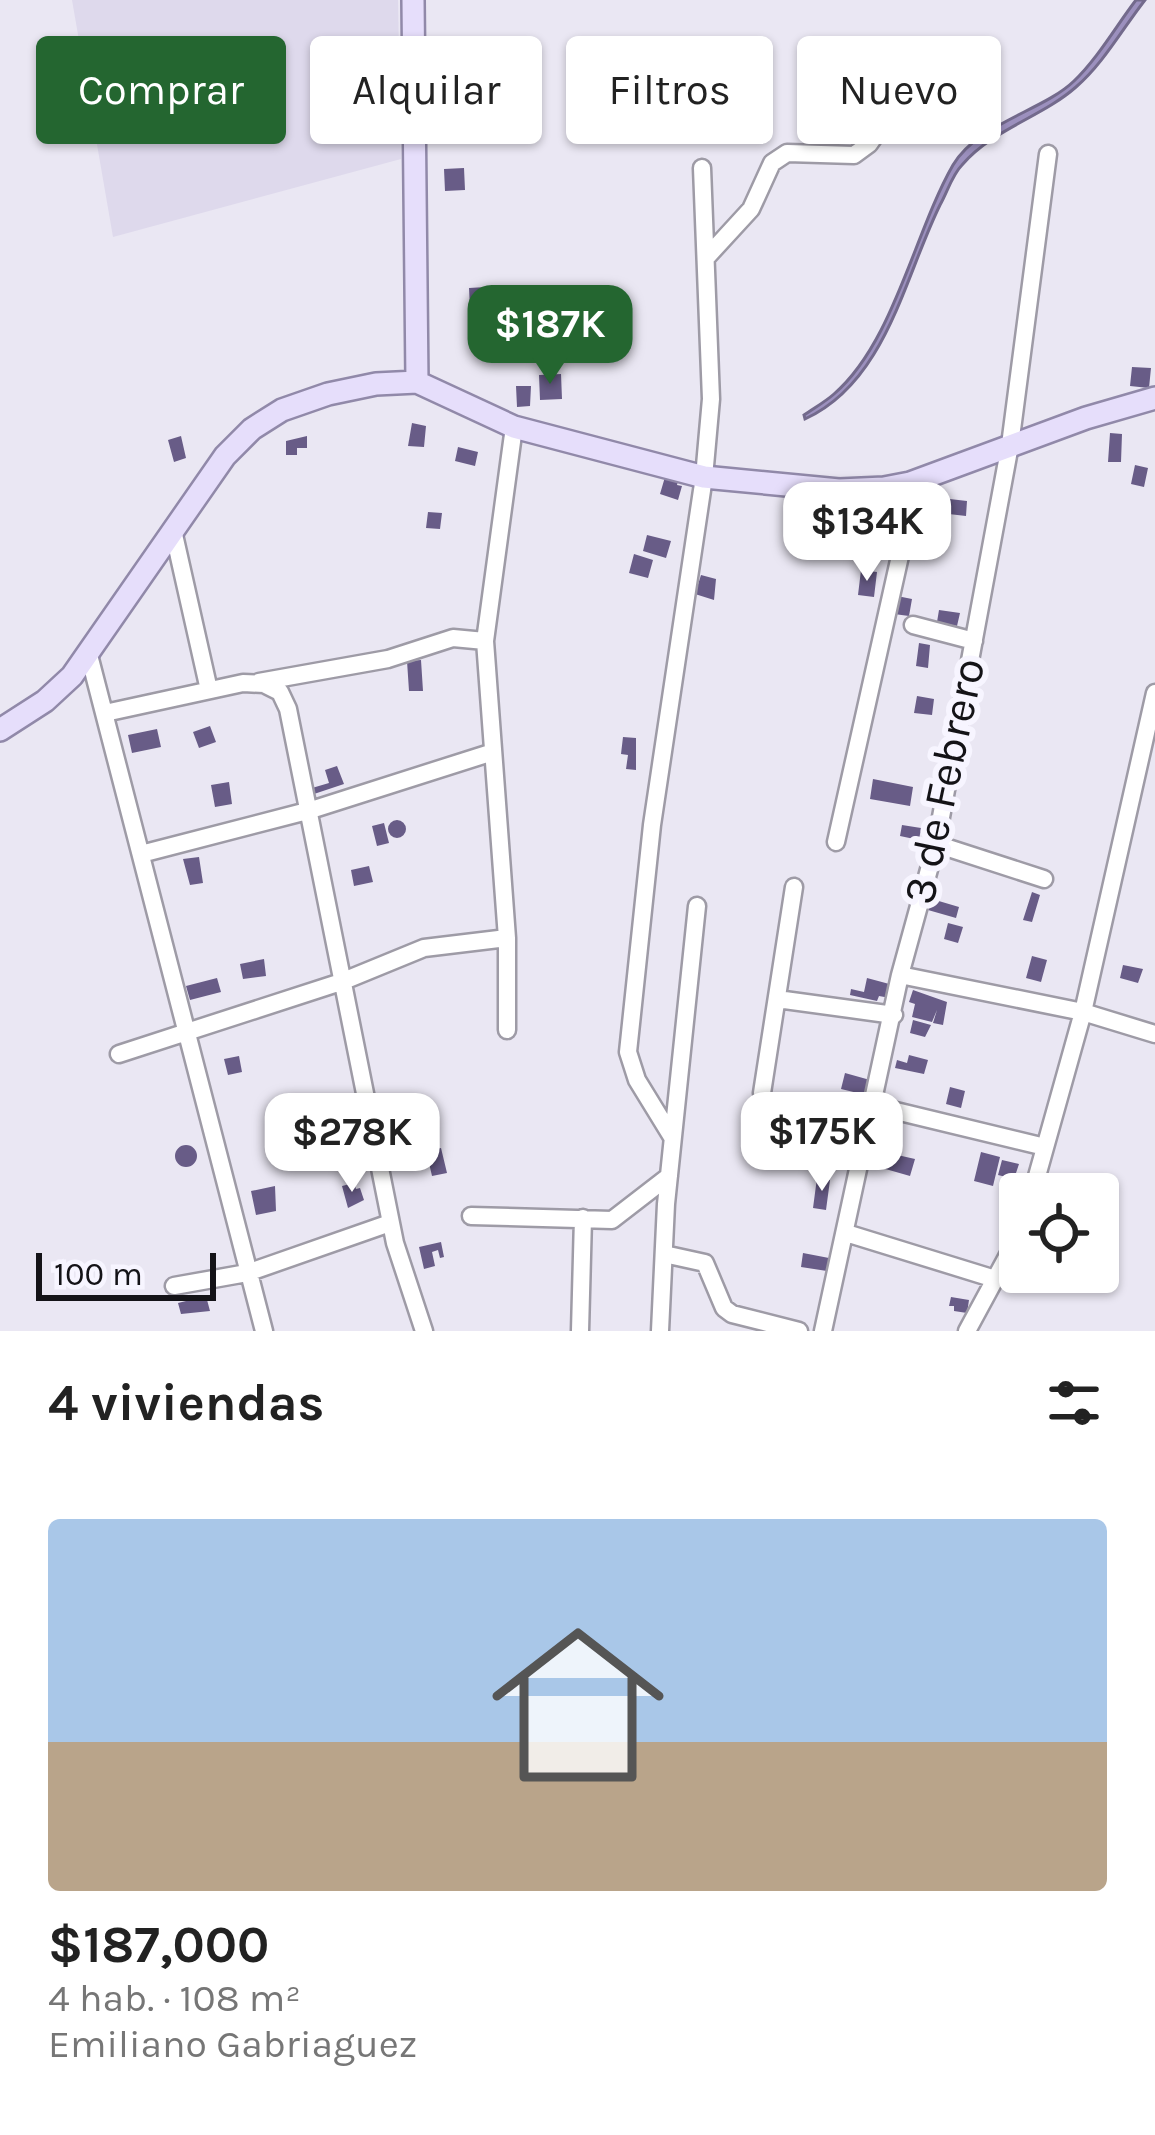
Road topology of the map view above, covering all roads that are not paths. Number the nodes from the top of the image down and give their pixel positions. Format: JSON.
{"nodes":[{"id":1,"x":413,"y":0,"type":"edge"},
{"id":2,"x":869,"y":144,"type":"edge"},
{"id":3,"x":1048,"y":154,"type":"dead end"},
{"id":4,"x":702,"y":168,"type":"dead end"},
{"id":5,"x":706,"y":258,"type":"junction"},
{"id":6,"x":417,"y":382,"type":"junction"},
{"id":7,"x":1155,"y":398,"type":"edge"},
{"id":8,"x":514,"y":427,"type":"junction"},
{"id":9,"x":1010,"y":445,"type":"junction"},
{"id":10,"x":704,"y":478,"type":"junction"},
{"id":11,"x":917,"y":480,"type":"junction"},
{"id":12,"x":172,"y":530,"type":"junction"},
{"id":13,"x":913,"y":625,"type":"dead end"},
{"id":14,"x":485,"y":641,"type":"junction"},
{"id":15,"x":974,"y":641,"type":"junction"},
{"id":16,"x":89,"y":655,"type":"junction"},
{"id":17,"x":253,"y":683,"type":"junction"},
{"id":18,"x":209,"y":690,"type":"junction"},
{"id":19,"x":1155,"y":693,"type":"edge"},
{"id":20,"x":105,"y":713,"type":"junction"},
{"id":21,"x":0,"y":730,"type":"edge"},
{"id":22,"x":1149,"y":746,"type":"edge"},
{"id":23,"x":493,"y":752,"type":"junction"},
{"id":24,"x":310,"y":810,"type":"junction"},
{"id":25,"x":836,"y":842,"type":"dead end"},
{"id":26,"x":936,"y":844,"type":"junction"},
{"id":27,"x":141,"y":854,"type":"junction"},
{"id":28,"x":1044,"y":879,"type":"dead end"},
{"id":29,"x":794,"y":887,"type":"dead end"},
{"id":30,"x":697,"y":906,"type":"dead end"},
{"id":31,"x":507,"y":938,"type":"junction"},
{"id":32,"x":900,"y":976,"type":"junction"},
{"id":33,"x":341,"y":982,"type":"junction"},
{"id":34,"x":777,"y":999,"type":"junction"},
{"id":35,"x":1083,"y":1012,"type":"junction"},
{"id":36,"x":894,"y":1015,"type":"junction"},
{"id":37,"x":507,"y":1030,"type":"dead end"},
{"id":38,"x":188,"y":1031,"type":"junction"},
{"id":39,"x":1155,"y":1034,"type":"edge"},
{"id":40,"x":119,"y":1054,"type":"dead end"},
{"id":41,"x":762,"y":1093,"type":"dead end"},
{"id":42,"x":872,"y":1105,"type":"junction"},
{"id":43,"x":672,"y":1137,"type":"junction"},
{"id":44,"x":1045,"y":1148,"type":"junction"},
{"id":45,"x":1038,"y":1173,"type":"edge"},
{"id":46,"x":669,"y":1176,"type":"junction"},
{"id":47,"x":470,"y":1216,"type":"dead end"},
{"id":48,"x":583,"y":1218,"type":"junction"},
{"id":49,"x":390,"y":1222,"type":"junction"},
{"id":50,"x":846,"y":1232,"type":"junction"},
{"id":51,"x":664,"y":1254,"type":"junction"},
{"id":52,"x":999,"y":1272,"type":"edge"},
{"id":53,"x":247,"y":1273,"type":"junction"},
{"id":54,"x":995,"y":1279,"type":"junction"},
{"id":55,"x":174,"y":1286,"type":"dead end"},
{"id":56,"x":264,"y":1331,"type":"edge"},
{"id":57,"x":424,"y":1331,"type":"edge"},
{"id":58,"x":580,"y":1331,"type":"edge"},
{"id":59,"x":660,"y":1331,"type":"edge"},
{"id":60,"x":799,"y":1331,"type":"edge"},
{"id":61,"x":823,"y":1331,"type":"edge"},
{"id":62,"x":967,"y":1331,"type":"edge"}],
"edges":[{"from":1,"to":6,"type":"main road"},
{"from":2,"to":5,"type":"street"},
{"from":3,"to":9,"type":"street","name":"3 de Febrero"},
{"from":4,"to":5,"type":"street"},
{"from":5,"to":10,"type":"street"},
{"from":6,"to":8,"type":"main road"},
{"from":6,"to":12,"type":"main road"},
{"from":7,"to":9,"type":"main road"},
{"from":8,"to":10,"type":"main road"},
{"from":8,"to":14,"type":"street"},
{"from":9,"to":11,"type":"main road"},
{"from":9,"to":15,"type":"street","name":"3 de Febrero"},
{"from":10,"to":11,"type":"main road"},
{"from":10,"to":43,"type":"street"},
{"from":11,"to":25,"type":"street"},
{"from":12,"to":16,"type":"main road"},
{"from":12,"to":18,"type":"street"},
{"from":13,"to":15,"type":"street"},
{"from":14,"to":17,"type":"street"},
{"from":14,"to":23,"type":"street"},
{"from":15,"to":26,"type":"street","name":"3 de Febrero"},
{"from":16,"to":20,"type":"street"},
{"from":16,"to":21,"type":"main road"},
{"from":17,"to":18,"type":"street"},
{"from":17,"to":24,"type":"street"},
{"from":18,"to":20,"type":"street"},
{"from":19,"to":22,"type":"street"},
{"from":20,"to":27,"type":"street"},
{"from":22,"to":35,"type":"street"},
{"from":23,"to":24,"type":"street"},
{"from":23,"to":31,"type":"street"},
{"from":24,"to":27,"type":"street"},
{"from":24,"to":33,"type":"street"},
{"from":26,"to":28,"type":"street"},
{"from":26,"to":32,"type":"street","name":"3 de Febrero"},
{"from":27,"to":38,"type":"street"},
{"from":29,"to":34,"type":"street"},
{"from":30,"to":43,"type":"street"},
{"from":31,"to":33,"type":"street"},
{"from":31,"to":37,"type":"street"},
{"from":32,"to":35,"type":"street"},
{"from":32,"to":36,"type":"street","name":"3 de Febrero"},
{"from":33,"to":38,"type":"street"},
{"from":33,"to":49,"type":"street"},
{"from":34,"to":36,"type":"street"},
{"from":34,"to":41,"type":"street"},
{"from":35,"to":39,"type":"street"},
{"from":35,"to":44,"type":"street"},
{"from":36,"to":42,"type":"street","name":"3 de Febrero"},
{"from":38,"to":40,"type":"street"},
{"from":38,"to":53,"type":"street"},
{"from":42,"to":44,"type":"street"},
{"from":42,"to":50,"type":"street","name":"3 de Febrero"},
{"from":43,"to":46,"type":"street"},
{"from":44,"to":45,"type":"street"},
{"from":46,"to":48,"type":"street"},
{"from":46,"to":51,"type":"street"},
{"from":47,"to":48,"type":"street"},
{"from":48,"to":58,"type":"street"},
{"from":49,"to":53,"type":"street"},
{"from":49,"to":57,"type":"street"},
{"from":50,"to":54,"type":"street"},
{"from":50,"to":61,"type":"street","name":"3 de Febrero"},
{"from":51,"to":59,"type":"street"},
{"from":51,"to":60,"type":"street"},
{"from":52,"to":54,"type":"street"},
{"from":53,"to":55,"type":"street"},
{"from":53,"to":56,"type":"street"},
{"from":54,"to":62,"type":"street"}]}
